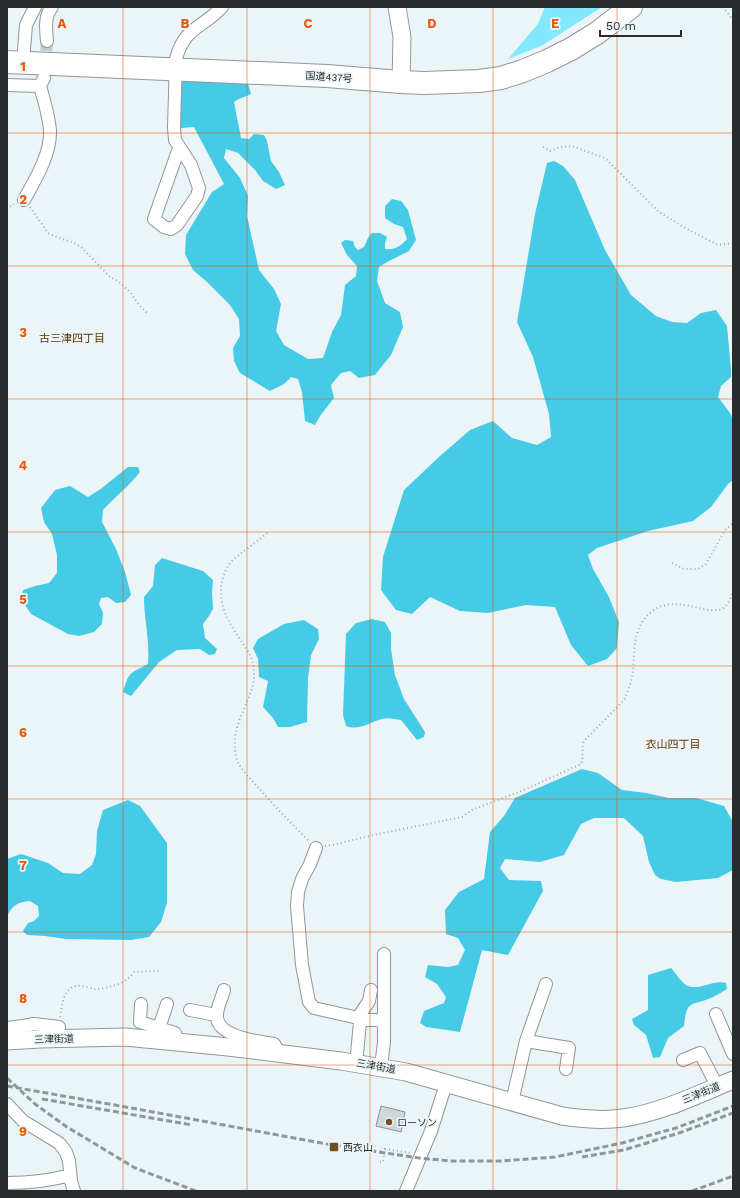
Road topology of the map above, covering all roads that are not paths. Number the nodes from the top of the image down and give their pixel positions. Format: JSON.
{"nodes":[{"id":1,"x":35,"y":7,"type":"edge"},
{"id":2,"x":52,"y":7,"type":"edge"},
{"id":3,"x":397,"y":7,"type":"edge"},
{"id":4,"x":614,"y":7,"type":"edge"},
{"id":5,"x":631,"y":7,"type":"edge"},
{"id":6,"x":220,"y":8,"type":"edge"},
{"id":7,"x":46,"y":41,"type":"tunnel mouth"},
{"id":8,"x":15,"y":57,"type":"edge"},
{"id":9,"x":175,"y":64,"type":"junction"},
{"id":10,"x":401,"y":77,"type":"junction"},
{"id":11,"x":7,"y":84,"type":"edge"},
{"id":12,"x":179,"y":148,"type":"junction"},
{"id":13,"x":24,"y":200,"type":"road end"},
{"id":14,"x":316,"y":848,"type":"road end"},
{"id":15,"x":384,"y":954,"type":"dead end"},
{"id":16,"x":546,"y":984,"type":"dead end"},
{"id":17,"x":224,"y":990,"type":"dead end"},
{"id":18,"x":371,"y":990,"type":"dead end"},
{"id":19,"x":141,"y":1004,"type":"dead end"},
{"id":20,"x":167,"y":1004,"type":"dead end"},
{"id":21,"x":190,"y":1010,"type":"dead end"},
{"id":22,"x":716,"y":1014,"type":"dead end"},
{"id":23,"x":216,"y":1015,"type":"junction"},
{"id":24,"x":360,"y":1020,"type":"junction"},
{"id":25,"x":384,"y":1022,"type":"junction"},
{"id":26,"x":59,"y":1027,"type":"road end"},
{"id":27,"x":7,"y":1028,"type":"edge"},
{"id":28,"x":160,"y":1028,"type":"junction"},
{"id":29,"x":7,"y":1041,"type":"edge"},
{"id":30,"x":526,"y":1041,"type":"junction"},
{"id":31,"x":178,"y":1042,"type":"junction"},
{"id":32,"x":279,"y":1053,"type":"junction"},
{"id":33,"x":733,"y":1054,"type":"edge"},
{"id":34,"x":683,"y":1060,"type":"dead end"},
{"id":35,"x":356,"y":1063,"type":"junction"},
{"id":36,"x":381,"y":1067,"type":"junction"},
{"id":37,"x":566,"y":1069,"type":"dead end"},
{"id":38,"x":733,"y":1080,"type":"edge"},
{"id":39,"x":446,"y":1084,"type":"junction"},
{"id":40,"x":717,"y":1086,"type":"junction"},
{"id":41,"x":512,"y":1102,"type":"junction"},
{"id":42,"x":7,"y":1104,"type":"edge"},
{"id":43,"x":7,"y":1119,"type":"edge"},
{"id":44,"x":23,"y":1122,"type":"junction"},
{"id":45,"x":70,"y":1174,"type":"junction"},
{"id":46,"x":7,"y":1183,"type":"edge"},
{"id":47,"x":74,"y":1191,"type":"edge"},
{"id":48,"x":406,"y":1191,"type":"edge"}],
"edges":[{"from":1,"to":8,"type":"street"},
{"from":2,"to":7,"type":"street"},
{"from":3,"to":10,"type":"street"},
{"from":4,"to":10,"type":"highway","name":"国道437号"},
{"from":5,"to":10,"type":"highway","name":"国道437号"},
{"from":6,"to":9,"type":"street"},
{"from":8,"to":9,"type":"highway","name":"国道437号"},
{"from":9,"to":10,"type":"highway","name":"国道437号"},
{"from":9,"to":12,"type":"street"},
{"from":11,"to":13,"type":"street"},
{"from":12,"to":12,"type":"street"},
{"from":14,"to":24,"type":"street"},
{"from":15,"to":25,"type":"street"},
{"from":16,"to":30,"type":"street"},
{"from":17,"to":23,"type":"street"},
{"from":18,"to":24,"type":"street"},
{"from":19,"to":28,"type":"street"},
{"from":20,"to":28,"type":"street"},
{"from":21,"to":23,"type":"street"},
{"from":22,"to":33,"type":"street"},
{"from":23,"to":32,"type":"street"},
{"from":24,"to":25,"type":"street"},
{"from":24,"to":35,"type":"street"},
{"from":25,"to":36,"type":"street"},
{"from":26,"to":27,"type":"street"},
{"from":28,"to":31,"type":"street"},
{"from":29,"to":31,"type":"street","name":"三津街道"},
{"from":30,"to":37,"type":"street"},
{"from":30,"to":41,"type":"street"},
{"from":31,"to":32,"type":"street","name":"三津街道"},
{"from":32,"to":35,"type":"street","name":"三津街道"},
{"from":34,"to":40,"type":"street"},
{"from":35,"to":36,"type":"street","name":"三津街道"},
{"from":36,"to":39,"type":"street","name":"三津街道"},
{"from":38,"to":40,"type":"street","name":"三津街道"},
{"from":39,"to":41,"type":"street","name":"三津街道"},
{"from":39,"to":48,"type":"street"},
{"from":40,"to":41,"type":"street","name":"三津街道"},
{"from":42,"to":44,"type":"street"},
{"from":43,"to":44,"type":"street"},
{"from":44,"to":45,"type":"street"},
{"from":45,"to":46,"type":"street"},
{"from":45,"to":47,"type":"street"}]}
